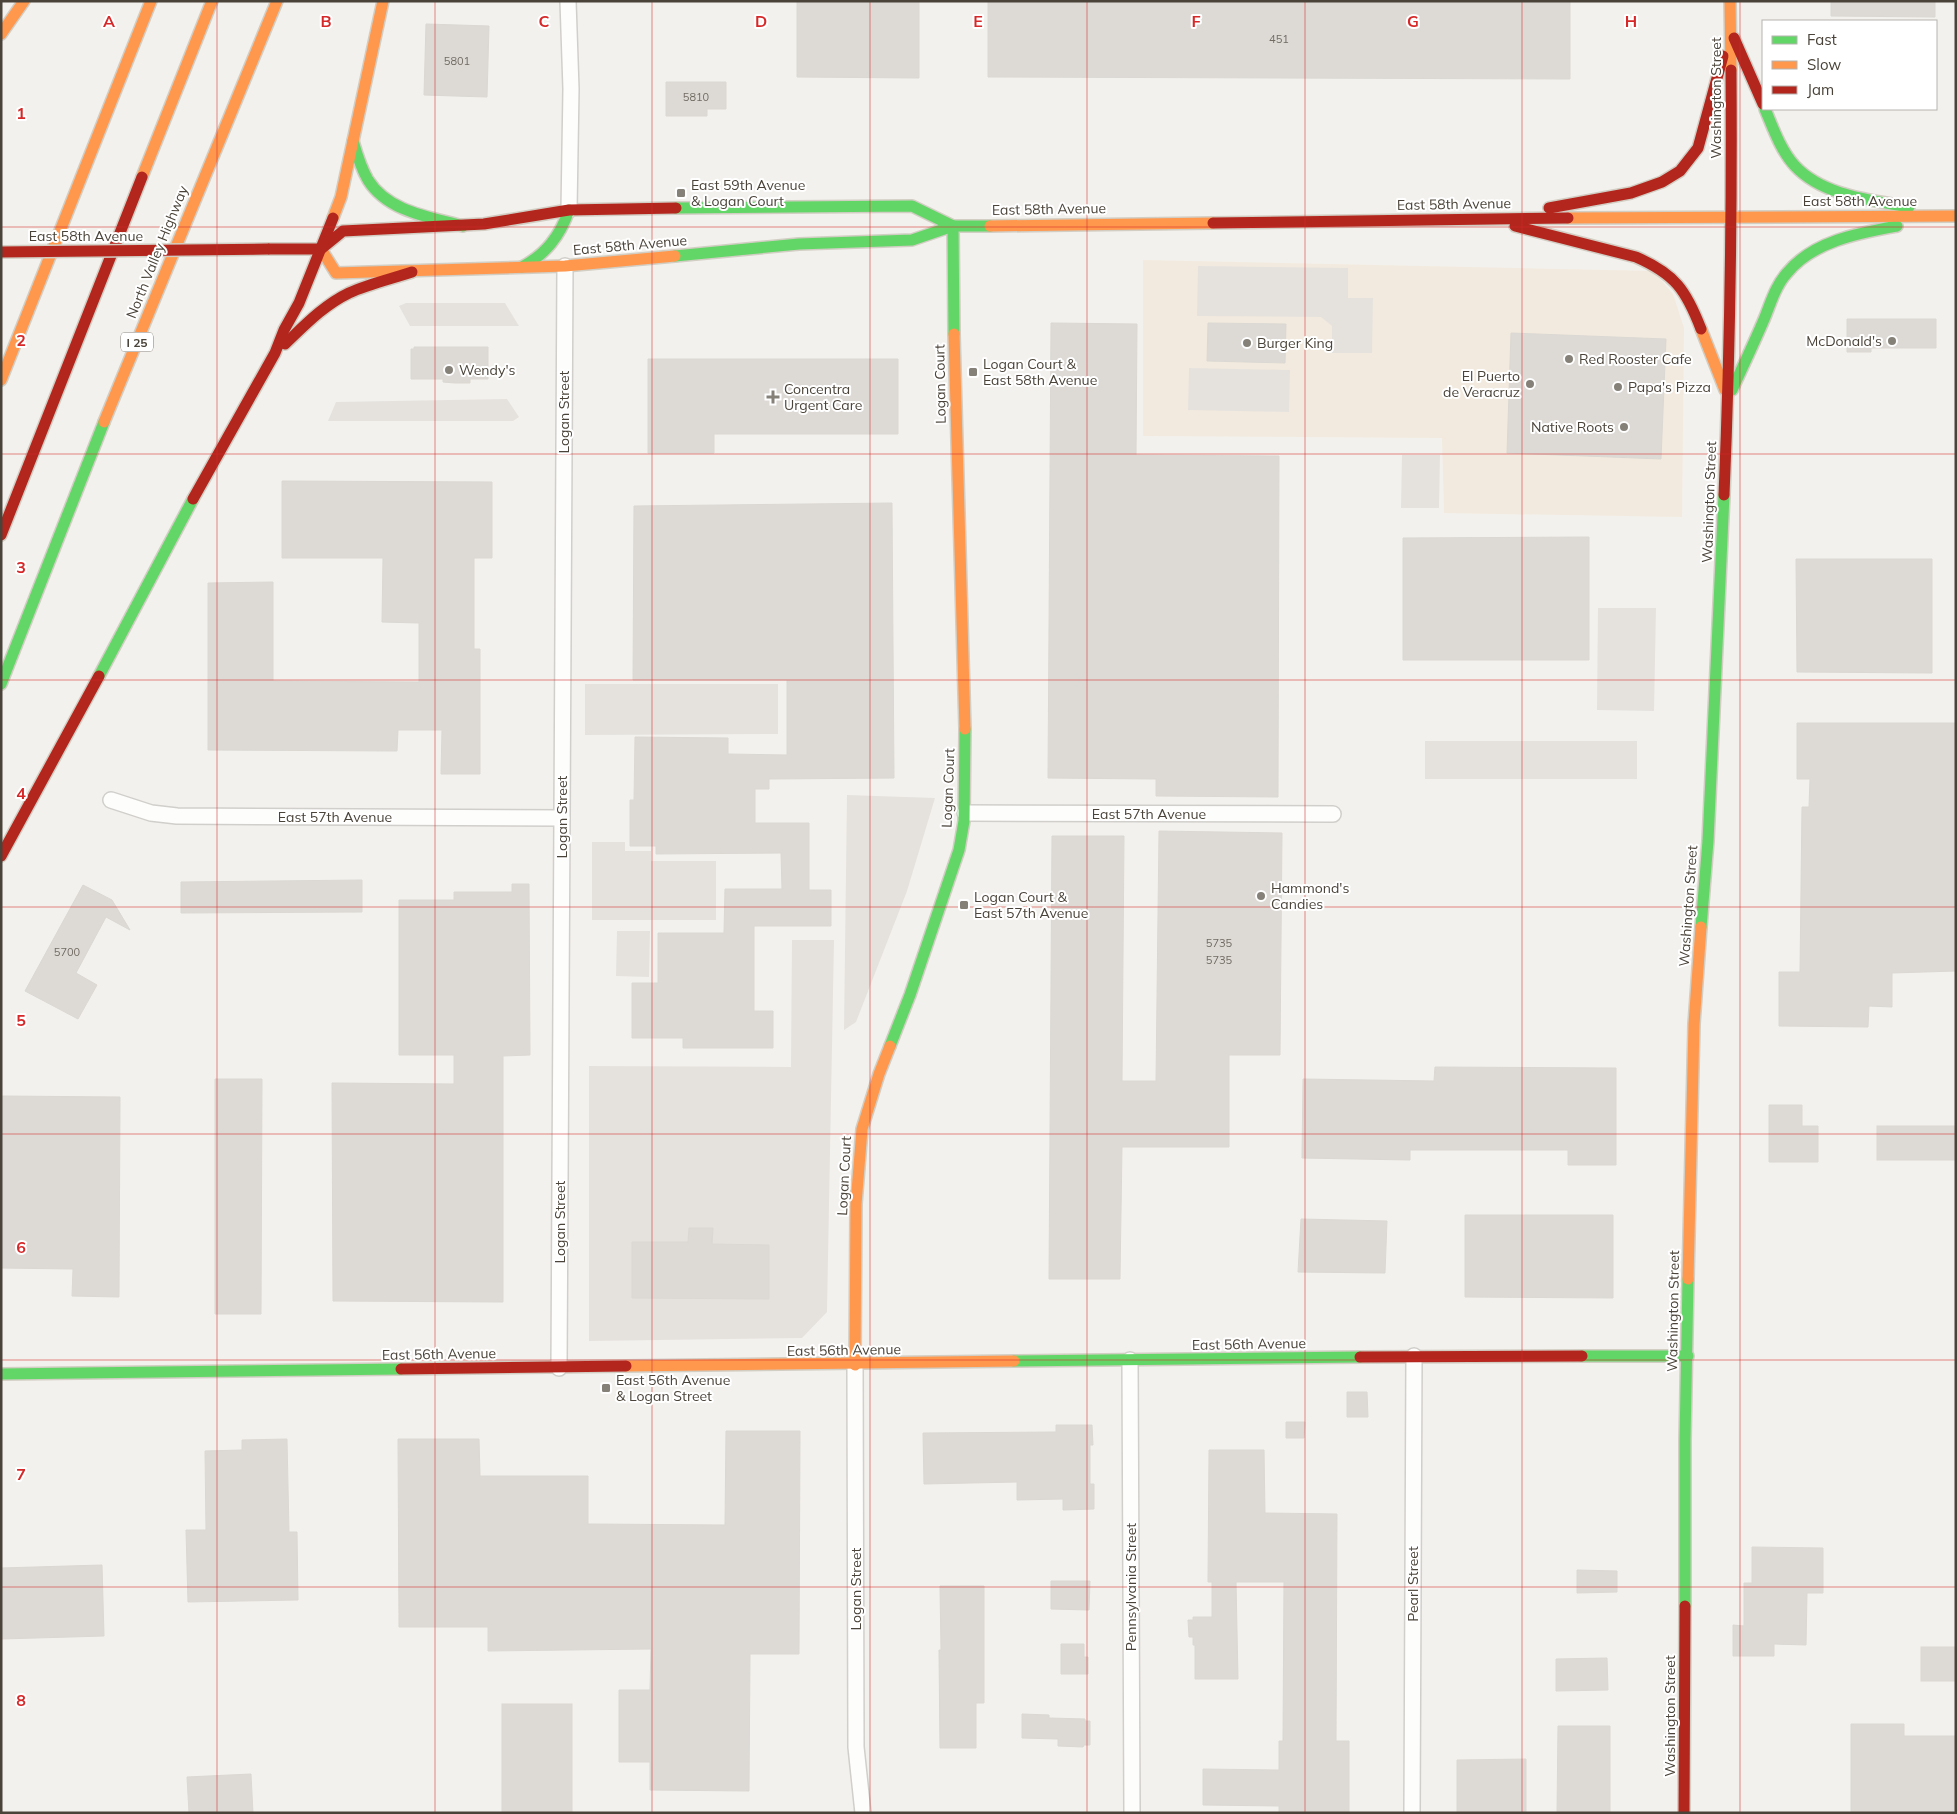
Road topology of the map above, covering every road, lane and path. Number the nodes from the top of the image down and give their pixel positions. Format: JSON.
{"nodes":[{"id":1,"x":24,"y":1,"type":"edge"},
{"id":2,"x":151,"y":1,"type":"edge"},
{"id":3,"x":212,"y":1,"type":"edge"},
{"id":4,"x":277,"y":1,"type":"edge"},
{"id":5,"x":383,"y":1,"type":"edge"},
{"id":6,"x":568,"y":1,"type":"edge"},
{"id":7,"x":1730,"y":1,"type":"edge"},
{"id":8,"x":1730,"y":29,"type":"junction"},
{"id":9,"x":1,"y":34,"type":"edge"},
{"id":10,"x":1762,"y":102,"type":"edge"},
{"id":11,"x":1765,"y":110,"type":"edge"},
{"id":12,"x":352,"y":139,"type":"junction"},
{"id":13,"x":569,"y":210,"type":"junction"},
{"id":14,"x":1732,"y":216,"type":"junction"},
{"id":15,"x":1956,"y":216,"type":"edge"},
{"id":16,"x":1490,"y":219,"type":"junction"},
{"id":17,"x":463,"y":226,"type":"junction"},
{"id":18,"x":953,"y":226,"type":"junction"},
{"id":19,"x":321,"y":249,"type":"junction"},
{"id":20,"x":1,"y":252,"type":"edge"},
{"id":21,"x":565,"y":266,"type":"junction"},
{"id":22,"x":522,"y":267,"type":"junction"},
{"id":23,"x":412,"y":272,"type":"junction"},
{"id":24,"x":275,"y":353,"type":"junction"},
{"id":25,"x":1,"y":380,"type":"edge"},
{"id":26,"x":1728,"y":400,"type":"junction"},
{"id":27,"x":1,"y":535,"type":"edge"},
{"id":28,"x":1,"y":684,"type":"edge"},
{"id":29,"x":111,"y":800,"type":"dead end"},
{"id":30,"x":965,"y":813,"type":"junction"},
{"id":31,"x":1332,"y":814,"type":"dead end"},
{"id":32,"x":562,"y":818,"type":"junction"},
{"id":33,"x":1,"y":856,"type":"edge"},
{"id":34,"x":1414,"y":1356,"type":"junction"},
{"id":35,"x":1688,"y":1356,"type":"junction"},
{"id":36,"x":1130,"y":1360,"type":"junction"},
{"id":37,"x":855,"y":1364,"type":"junction"},
{"id":38,"x":559,"y":1368,"type":"junction"},
{"id":39,"x":1,"y":1374,"type":"edge"},
{"id":40,"x":863,"y":1813,"type":"edge"},
{"id":41,"x":1132,"y":1813,"type":"edge"},
{"id":42,"x":1412,"y":1813,"type":"edge"},
{"id":43,"x":1684,"y":1813,"type":"edge"}],
"edges":[{"from":1,"to":9,"type":"main road"},
{"from":2,"to":25,"type":"main road"},
{"from":3,"to":27,"type":"main road"},
{"from":4,"to":28,"type":"main road","name":"North Valley Highway","number":"I 25"},
{"from":5,"to":12,"type":"main road"},
{"from":6,"to":13,"type":"street"},
{"from":7,"to":8,"type":"main road","name":"Washington Street"},
{"from":8,"to":10,"type":"main road"},
{"from":8,"to":14,"type":"main road","name":"Washington Street"},
{"from":8,"to":16,"type":"main road"},
{"from":11,"to":15,"type":"main road"},
{"from":12,"to":17,"type":"main road"},
{"from":12,"to":19,"type":"main road"},
{"from":13,"to":17,"type":"main road","name":"East 58th Avenue"},
{"from":13,"to":18,"type":"main road","name":"East 58th Avenue"},
{"from":13,"to":22,"type":"main road"},
{"from":14,"to":15,"type":"main road","name":"East 58th Avenue"},
{"from":14,"to":16,"type":"main road","name":"East 58th Avenue"},
{"from":14,"to":26,"type":"main road","name":"Washington Street"},
{"from":15,"to":26,"type":"main road"},
{"from":16,"to":18,"type":"main road","name":"East 58th Avenue"},
{"from":16,"to":26,"type":"main road"},
{"from":17,"to":19,"type":"main road","name":"East 58th Avenue"},
{"from":18,"to":21,"type":"main road","name":"East 58th Avenue"},
{"from":18,"to":30,"type":"main road","name":"Logan Court"},
{"from":19,"to":20,"type":"main road","name":"East 58th Avenue","bridge":true},
{"from":19,"to":23,"type":"main road","name":"East 58th Avenue"},
{"from":19,"to":24,"type":"main road"},
{"from":21,"to":22,"type":"main road","name":"East 58th Avenue"},
{"from":21,"to":32,"type":"street","name":"Logan Street"},
{"from":22,"to":23,"type":"main road","name":"East 58th Avenue"},
{"from":23,"to":24,"type":"main road"},
{"from":24,"to":33,"type":"main road"},
{"from":26,"to":35,"type":"main road","name":"Washington Street"},
{"from":29,"to":32,"type":"street","name":"East 57th Avenue"},
{"from":30,"to":31,"type":"street","name":"East 57th Avenue"},
{"from":30,"to":37,"type":"main road","name":"Logan Court"},
{"from":32,"to":38,"type":"street","name":"Logan Street"},
{"from":34,"to":35,"type":"main road","name":"East 56th Avenue"},
{"from":34,"to":36,"type":"main road","name":"East 56th Avenue"},
{"from":34,"to":42,"type":"street","name":"Pearl Street"},
{"from":35,"to":43,"type":"main road","name":"Washington Street"},
{"from":36,"to":37,"type":"main road","name":"East 56th Avenue"},
{"from":36,"to":41,"type":"street","name":"Pennsylvania Street"},
{"from":37,"to":38,"type":"main road","name":"East 56th Avenue"},
{"from":37,"to":40,"type":"street","name":"Logan Street"},
{"from":38,"to":39,"type":"main road","name":"East 56th Avenue"}]}
